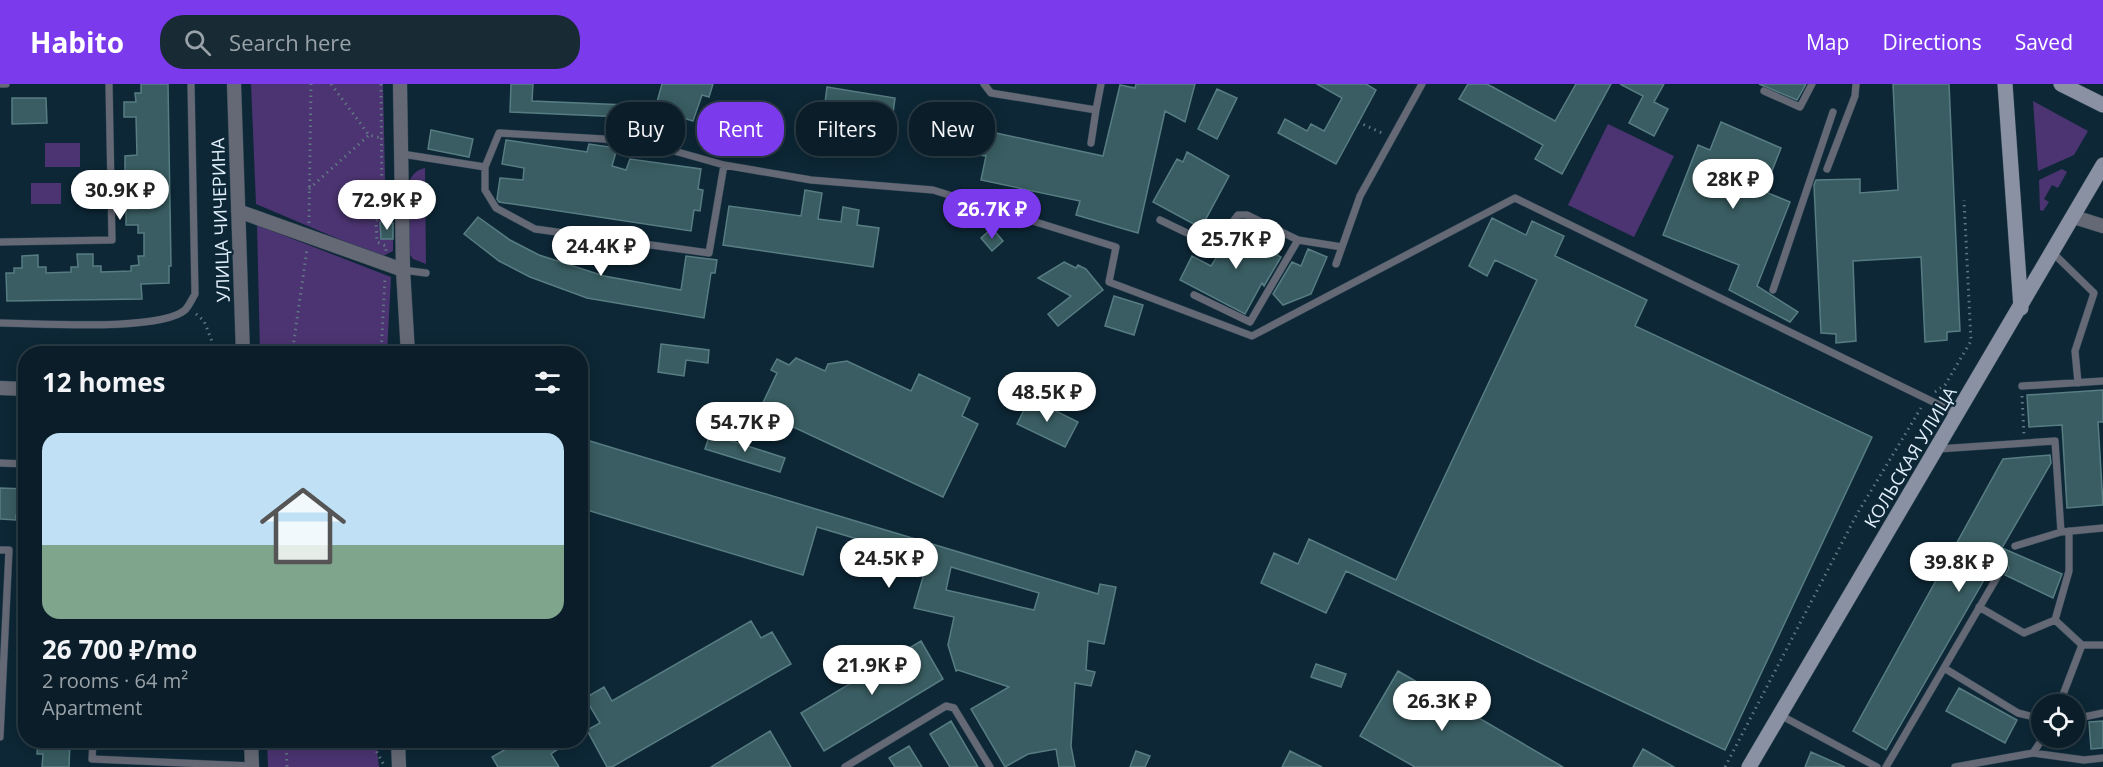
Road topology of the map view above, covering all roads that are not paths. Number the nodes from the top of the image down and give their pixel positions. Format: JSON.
{"nodes":[{"id":1,"x":0,"y":84,"type":"edge"},
{"id":2,"x":6,"y":84,"type":"edge"},
{"id":3,"x":109,"y":84,"type":"edge"},
{"id":4,"x":191,"y":84,"type":"edge"},
{"id":5,"x":234,"y":84,"type":"edge"},
{"id":6,"x":400,"y":84,"type":"edge"},
{"id":7,"x":984,"y":84,"type":"edge"},
{"id":8,"x":1101,"y":84,"type":"edge"},
{"id":9,"x":1422,"y":84,"type":"edge"},
{"id":10,"x":1812,"y":84,"type":"edge"},
{"id":11,"x":1856,"y":84,"type":"edge"},
{"id":12,"x":2005,"y":84,"type":"edge"},
{"id":13,"x":2061,"y":84,"type":"edge"},
{"id":14,"x":1764,"y":91,"type":"dead end"},
{"id":15,"x":2103,"y":105,"type":"edge"},
{"id":16,"x":1096,"y":110,"type":"junction"},
{"id":17,"x":1833,"y":112,"type":"dead end"},
{"id":18,"x":1091,"y":143,"type":"dead end"},
{"id":19,"x":401,"y":148,"type":"junction"},
{"id":20,"x":724,"y":165,"type":"junction"},
{"id":21,"x":2103,"y":165,"type":"edge"},
{"id":22,"x":485,"y":167,"type":"junction"},
{"id":23,"x":1827,"y":169,"type":"dead end"},
{"id":24,"x":238,"y":211,"type":"junction"},
{"id":25,"x":2074,"y":217,"type":"junction"},
{"id":26,"x":1160,"y":220,"type":"dead end"},
{"id":27,"x":2103,"y":226,"type":"edge"},
{"id":28,"x":1298,"y":240,"type":"junction"},
{"id":29,"x":0,"y":242,"type":"edge"},
{"id":30,"x":1342,"y":247,"type":"junction"},
{"id":31,"x":2053,"y":253,"type":"junction"},
{"id":32,"x":1336,"y":264,"type":"dead end"},
{"id":33,"x":403,"y":270,"type":"junction"},
{"id":34,"x":426,"y":273,"type":"dead end"},
{"id":35,"x":1773,"y":290,"type":"dead end"},
{"id":36,"x":1194,"y":295,"type":"dead end"},
{"id":37,"x":2021,"y":308,"type":"junction"},
{"id":38,"x":0,"y":323,"type":"edge"},
{"id":39,"x":243,"y":346,"type":"edge"},
{"id":40,"x":408,"y":346,"type":"edge"},
{"id":41,"x":2103,"y":381,"type":"edge"},
{"id":42,"x":2078,"y":383,"type":"junction"},
{"id":43,"x":2022,"y":386,"type":"road end"},
{"id":44,"x":0,"y":388,"type":"edge"},
{"id":45,"x":18,"y":389,"type":"edge"},
{"id":46,"x":1958,"y":414,"type":"junction"},
{"id":47,"x":1938,"y":448,"type":"junction"},
{"id":48,"x":0,"y":464,"type":"edge"},
{"id":49,"x":18,"y":464,"type":"edge"},
{"id":50,"x":2103,"y":528,"type":"edge"},
{"id":51,"x":2065,"y":532,"type":"junction"},
{"id":52,"x":2015,"y":546,"type":"dead end"},
{"id":53,"x":0,"y":550,"type":"edge"},
{"id":54,"x":2003,"y":567,"type":"dead end"},
{"id":55,"x":1979,"y":607,"type":"junction"},
{"id":56,"x":2055,"y":620,"type":"junction"},
{"id":57,"x":2082,"y":645,"type":"junction"},
{"id":58,"x":2103,"y":645,"type":"edge"},
{"id":59,"x":1944,"y":668,"type":"junction"},
{"id":60,"x":2063,"y":694,"type":"edge"},
{"id":61,"x":2103,"y":713,"type":"edge"},
{"id":62,"x":1780,"y":716,"type":"junction"},
{"id":63,"x":2031,"y":716,"type":"edge"},
{"id":64,"x":2085,"y":716,"type":"edge"},
{"id":65,"x":0,"y":723,"type":"edge"},
{"id":66,"x":0,"y":736,"type":"edge"},
{"id":67,"x":93,"y":748,"type":"edge"},
{"id":68,"x":251,"y":748,"type":"edge"},
{"id":69,"x":398,"y":748,"type":"edge"},
{"id":70,"x":2036,"y":748,"type":"edge"},
{"id":71,"x":2033,"y":753,"type":"junction"},
{"id":72,"x":2103,"y":758,"type":"edge"},
{"id":73,"x":252,"y":767,"type":"edge"},
{"id":74,"x":399,"y":767,"type":"edge"},
{"id":75,"x":845,"y":767,"type":"edge"},
{"id":76,"x":990,"y":767,"type":"edge"},
{"id":77,"x":1749,"y":767,"type":"edge"},
{"id":78,"x":1877,"y":767,"type":"edge"},
{"id":79,"x":1886,"y":767,"type":"edge"},
{"id":80,"x":1955,"y":767,"type":"edge"}],
"edges":[{"from":1,"to":2,"type":"lane"},
{"from":3,"to":29,"type":"lane"},
{"from":4,"to":38,"type":"lane"},
{"from":5,"to":24,"type":"street","name":"УЛИЦА ЧИЧЕРИНА"},
{"from":6,"to":19,"type":"street"},
{"from":7,"to":16,"type":"lane"},
{"from":8,"to":16,"type":"lane"},
{"from":9,"to":30,"type":"lane"},
{"from":10,"to":14,"type":"lane"},
{"from":11,"to":23,"type":"lane"},
{"from":12,"to":37,"type":"main road"},
{"from":13,"to":15,"type":"main road"},
{"from":16,"to":18,"type":"lane"},
{"from":17,"to":35,"type":"lane"},
{"from":19,"to":22,"type":"lane"},
{"from":19,"to":33,"type":"street"},
{"from":20,"to":22,"type":"lane"},
{"from":20,"to":22,"type":"lane"},
{"from":20,"to":46,"type":"lane"},
{"from":21,"to":25,"type":"main road","name":"КОЛЬСКАЯ УЛИЦА"},
{"from":24,"to":33,"type":"street"},
{"from":24,"to":39,"type":"street","name":"УЛИЦА ЧИЧЕРИНА"},
{"from":25,"to":27,"type":"street"},
{"from":25,"to":31,"type":"main road","name":"КОЛЬСКАЯ УЛИЦА"},
{"from":26,"to":28,"type":"lane"},
{"from":28,"to":30,"type":"lane"},
{"from":28,"to":36,"type":"lane"},
{"from":30,"to":32,"type":"lane"},
{"from":31,"to":37,"type":"main road","name":"КОЛЬСКАЯ УЛИЦА"},
{"from":31,"to":42,"type":"lane"},
{"from":33,"to":34,"type":"lane"},
{"from":33,"to":40,"type":"street"},
{"from":37,"to":46,"type":"main road","name":"КОЛЬСКАЯ УЛИЦА"},
{"from":41,"to":42,"type":"lane"},
{"from":42,"to":43,"type":"lane"},
{"from":44,"to":45,"type":"street"},
{"from":46,"to":47,"type":"main road","name":"КОЛЬСКАЯ УЛИЦА"},
{"from":47,"to":51,"type":"lane"},
{"from":47,"to":62,"type":"main road","name":"КОЛЬСКАЯ УЛИЦА"},
{"from":48,"to":49,"type":"lane"},
{"from":50,"to":51,"type":"lane"},
{"from":51,"to":52,"type":"lane"},
{"from":51,"to":56,"type":"lane"},
{"from":53,"to":65,"type":"lane"},
{"from":54,"to":55,"type":"lane"},
{"from":55,"to":56,"type":"lane"},
{"from":55,"to":59,"type":"lane"},
{"from":56,"to":57,"type":"lane"},
{"from":57,"to":58,"type":"lane"},
{"from":57,"to":60,"type":"lane"},
{"from":59,"to":63,"type":"lane"},
{"from":59,"to":79,"type":"lane"},
{"from":61,"to":64,"type":"lane"},
{"from":62,"to":77,"type":"main road","name":"КОЛЬСКАЯ УЛИЦА"},
{"from":62,"to":78,"type":"lane"},
{"from":65,"to":66,"type":"lane"},
{"from":67,"to":73,"type":"lane"},
{"from":68,"to":73,"type":"street"},
{"from":69,"to":74,"type":"street"},
{"from":70,"to":71,"type":"lane"},
{"from":71,"to":72,"type":"lane"},
{"from":71,"to":80,"type":"lane"},
{"from":75,"to":76,"type":"lane"}]}
